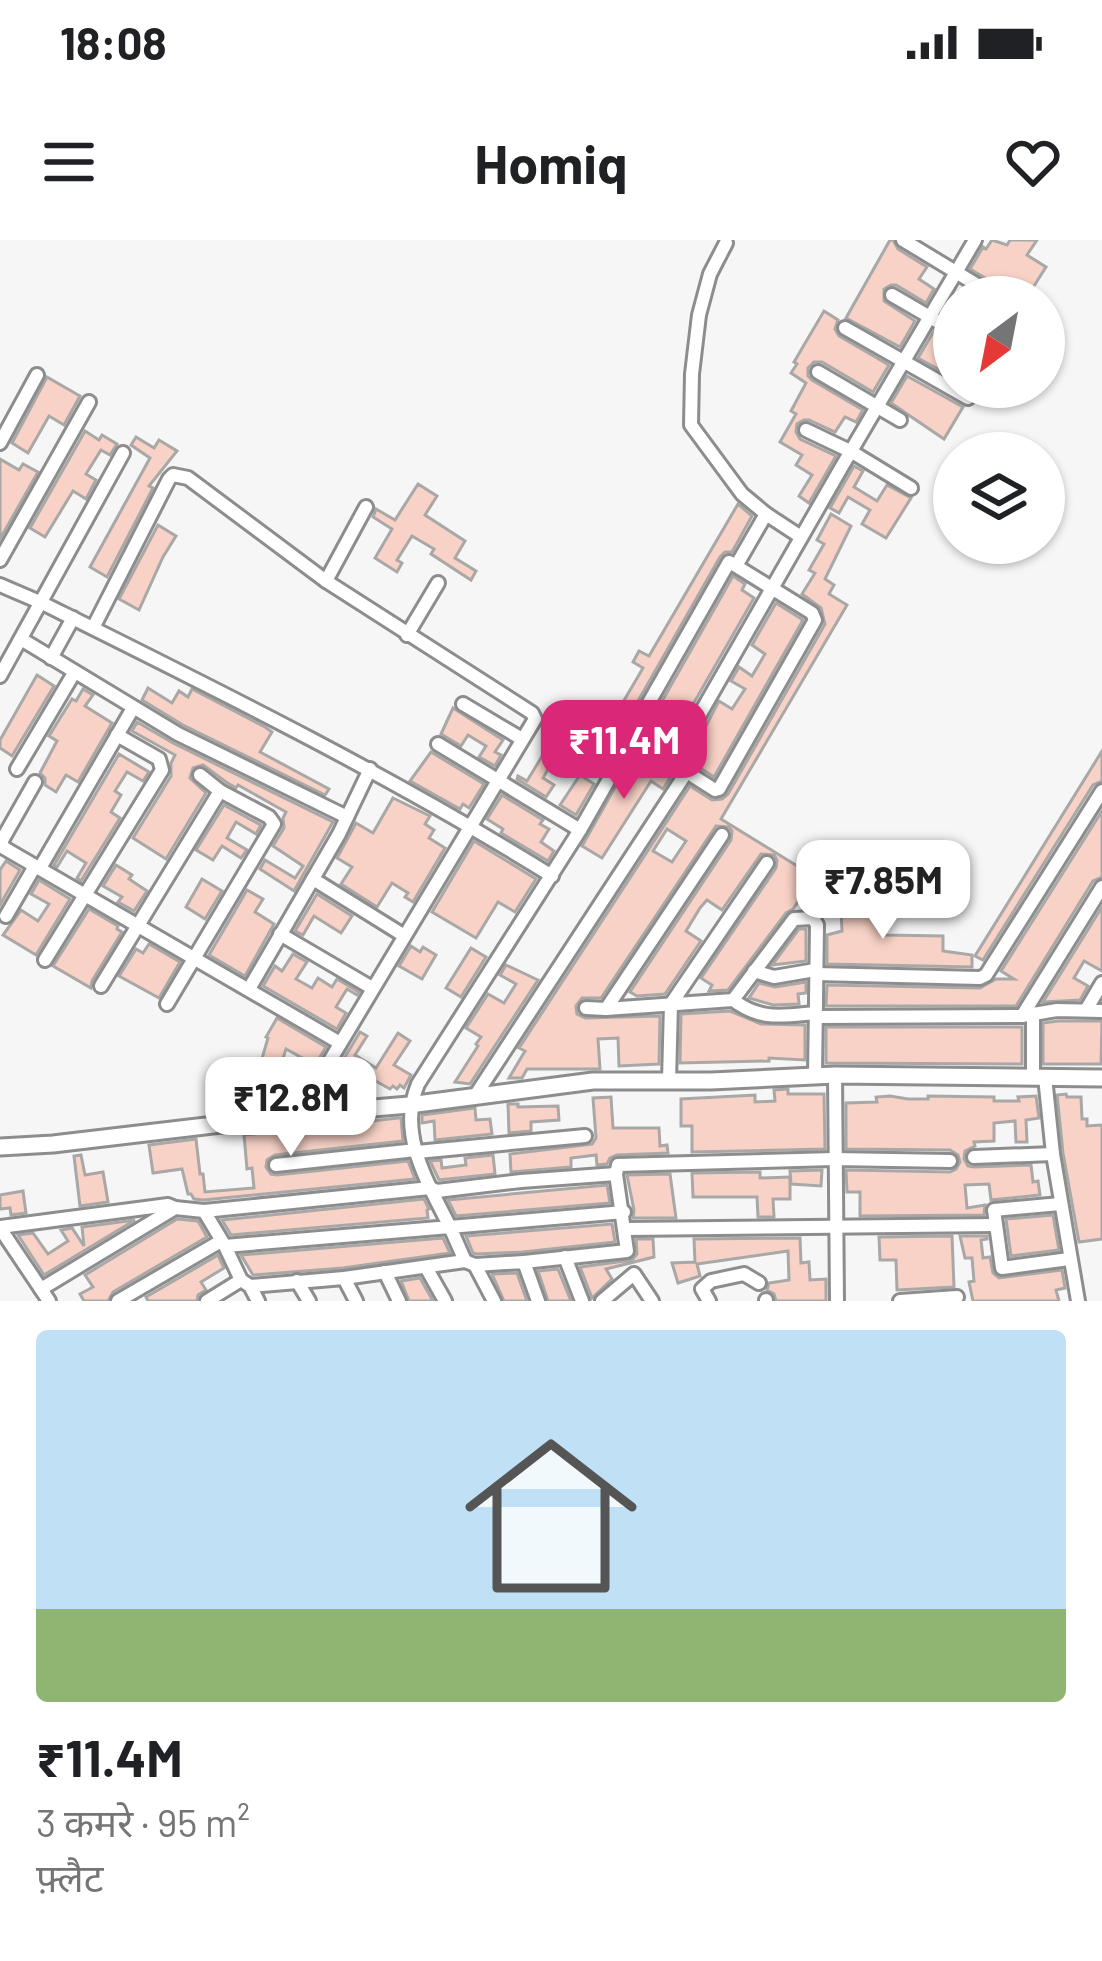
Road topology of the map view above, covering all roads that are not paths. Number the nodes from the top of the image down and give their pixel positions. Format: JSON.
{"nodes":[{"id":1,"x":903,"y":240,"type":"edge"},
{"id":2,"x":975,"y":240,"type":"edge"},
{"id":3,"x":726,"y":243,"type":"edge"},
{"id":4,"x":956,"y":272,"type":"junction"},
{"id":5,"x":963,"y":276,"type":"edge"},
{"id":6,"x":892,"y":295,"type":"dead end"},
{"id":7,"x":930,"y":316,"type":"junction"},
{"id":8,"x":933,"y":318,"type":"edge"},
{"id":9,"x":844,"y":328,"type":"dead end"},
{"id":10,"x":904,"y":361,"type":"junction"},
{"id":11,"x":818,"y":372,"type":"dead end"},
{"id":12,"x":37,"y":375,"type":"dead end"},
{"id":13,"x":933,"y":378,"type":"edge"},
{"id":14,"x":89,"y":402,"type":"dead end"},
{"id":15,"x":877,"y":407,"type":"junction"},
{"id":16,"x":900,"y":420,"type":"dead end"},
{"id":17,"x":806,"y":430,"type":"dead end"},
{"id":18,"x":0,"y":443,"type":"edge"},
{"id":19,"x":852,"y":452,"type":"junction"},
{"id":20,"x":123,"y":453,"type":"dead end"},
{"id":21,"x":911,"y":488,"type":"dead end"},
{"id":22,"x":366,"y":507,"type":"dead end"},
{"id":23,"x":766,"y":514,"type":"junction"},
{"id":24,"x":802,"y":537,"type":"junction"},
{"id":25,"x":0,"y":560,"type":"edge"},
{"id":26,"x":736,"y":566,"type":"junction"},
{"id":27,"x":326,"y":581,"type":"junction"},
{"id":28,"x":438,"y":583,"type":"dead end"},
{"id":29,"x":0,"y":584,"type":"edge"},
{"id":30,"x":774,"y":588,"type":"junction"},
{"id":31,"x":42,"y":602,"type":"junction"},
{"id":32,"x":74,"y":618,"type":"junction"},
{"id":33,"x":93,"y":628,"type":"junction"},
{"id":34,"x":407,"y":635,"type":"junction"},
{"id":35,"x":21,"y":640,"type":"junction"},
{"id":36,"x":51,"y":658,"type":"junction"},
{"id":37,"x":74,"y":673,"type":"junction"},
{"id":38,"x":0,"y":676,"type":"edge"},
{"id":39,"x":464,"y":704,"type":"dead end"},
{"id":40,"x":133,"y":709,"type":"junction"},
{"id":41,"x":117,"y":735,"type":"junction"},
{"id":42,"x":630,"y":736,"type":"junction"},
{"id":43,"x":522,"y":739,"type":"junction"},
{"id":44,"x":438,"y":744,"type":"dead end"},
{"id":45,"x":672,"y":764,"type":"junction"},
{"id":46,"x":16,"y":769,"type":"dead end"},
{"id":47,"x":370,"y":770,"type":"junction"},
{"id":48,"x":686,"y":773,"type":"junction"},
{"id":49,"x":200,"y":775,"type":"dead end"},
{"id":50,"x":496,"y":781,"type":"junction"},
{"id":51,"x":35,"y":782,"type":"dead end"},
{"id":52,"x":220,"y":790,"type":"junction"},
{"id":53,"x":1102,"y":791,"type":"edge"},
{"id":54,"x":347,"y":818,"type":"junction"},
{"id":55,"x":470,"y":825,"type":"junction"},
{"id":56,"x":580,"y":830,"type":"junction"},
{"id":57,"x":722,"y":835,"type":"dead end"},
{"id":58,"x":767,"y":863,"type":"dead end"},
{"id":59,"x":38,"y":867,"type":"junction"},
{"id":60,"x":552,"y":876,"type":"junction"},
{"id":61,"x":313,"y":879,"type":"junction"},
{"id":62,"x":1102,"y":887,"type":"edge"},
{"id":63,"x":85,"y":894,"type":"junction"},
{"id":64,"x":6,"y":916,"type":"dead end"},
{"id":65,"x":138,"y":924,"type":"junction"},
{"id":66,"x":280,"y":934,"type":"junction"},
{"id":67,"x":404,"y":935,"type":"junction"},
{"id":68,"x":194,"y":956,"type":"junction"},
{"id":69,"x":45,"y":960,"type":"dead end"},
{"id":70,"x":754,"y":971,"type":"junction"},
{"id":71,"x":816,"y":972,"type":"junction"},
{"id":72,"x":1102,"y":983,"type":"edge"},
{"id":73,"x":101,"y":986,"type":"dead end"},
{"id":74,"x":372,"y":988,"type":"junction"},
{"id":75,"x":249,"y":989,"type":"junction"},
{"id":76,"x":733,"y":1000,"type":"junction"},
{"id":77,"x":167,"y":1004,"type":"dead end"},
{"id":78,"x":671,"y":1004,"type":"junction"},
{"id":79,"x":586,"y":1008,"type":"dead end"},
{"id":80,"x":606,"y":1010,"type":"junction"},
{"id":81,"x":1086,"y":1010,"type":"junction"},
{"id":82,"x":1102,"y":1011,"type":"edge"},
{"id":83,"x":1028,"y":1014,"type":"junction"},
{"id":84,"x":815,"y":1015,"type":"junction"},
{"id":85,"x":340,"y":1043,"type":"junction"},
{"id":86,"x":815,"y":1076,"type":"junction"},
{"id":87,"x":835,"y":1076,"type":"junction"},
{"id":88,"x":1039,"y":1077,"type":"junction"},
{"id":89,"x":1102,"y":1078,"type":"edge"},
{"id":90,"x":669,"y":1081,"type":"junction"},
{"id":91,"x":475,"y":1096,"type":"junction"},
{"id":92,"x":409,"y":1106,"type":"junction"},
{"id":93,"x":315,"y":1113,"type":"junction"},
{"id":94,"x":585,"y":1136,"type":"dead end"},
{"id":95,"x":0,"y":1147,"type":"edge"},
{"id":96,"x":416,"y":1151,"type":"junction"},
{"id":97,"x":1053,"y":1154,"type":"junction"},
{"id":98,"x":974,"y":1156,"type":"dead end"},
{"id":99,"x":834,"y":1159,"type":"junction"},
{"id":100,"x":950,"y":1161,"type":"dead end"},
{"id":101,"x":276,"y":1165,"type":"dead end"},
{"id":102,"x":616,"y":1174,"type":"junction"},
{"id":103,"x":430,"y":1188,"type":"junction"},
{"id":104,"x":1060,"y":1204,"type":"junction"},
{"id":105,"x":175,"y":1208,"type":"junction"},
{"id":106,"x":204,"y":1211,"type":"junction"},
{"id":107,"x":624,"y":1212,"type":"junction"},
{"id":108,"x":994,"y":1225,"type":"junction"},
{"id":109,"x":836,"y":1226,"type":"junction"},
{"id":110,"x":0,"y":1227,"type":"edge"},
{"id":111,"x":450,"y":1227,"type":"junction"},
{"id":112,"x":626,"y":1228,"type":"junction"},
{"id":113,"x":223,"y":1244,"type":"junction"},
{"id":114,"x":566,"y":1257,"type":"junction"},
{"id":115,"x":1069,"y":1259,"type":"junction"},
{"id":116,"x":524,"y":1262,"type":"junction"},
{"id":117,"x":470,"y":1263,"type":"junction"},
{"id":118,"x":427,"y":1268,"type":"junction"},
{"id":119,"x":385,"y":1273,"type":"junction"},
{"id":120,"x":344,"y":1278,"type":"junction"},
{"id":121,"x":297,"y":1281,"type":"junction"},
{"id":122,"x":246,"y":1283,"type":"junction"},
{"id":123,"x":758,"y":1283,"type":"dead end"},
{"id":124,"x":45,"y":1295,"type":"edge"},
{"id":125,"x":957,"y":1298,"type":"dead end"},
{"id":126,"x":118,"y":1301,"type":"edge"},
{"id":127,"x":207,"y":1301,"type":"edge"},
{"id":128,"x":258,"y":1301,"type":"edge"},
{"id":129,"x":309,"y":1301,"type":"edge"},
{"id":130,"x":356,"y":1301,"type":"edge"},
{"id":131,"x":400,"y":1301,"type":"edge"},
{"id":132,"x":445,"y":1301,"type":"edge"},
{"id":133,"x":494,"y":1301,"type":"edge"},
{"id":134,"x":538,"y":1301,"type":"edge"},
{"id":135,"x":582,"y":1301,"type":"edge"},
{"id":136,"x":602,"y":1301,"type":"edge"},
{"id":137,"x":652,"y":1301,"type":"edge"},
{"id":138,"x":710,"y":1301,"type":"edge"},
{"id":139,"x":837,"y":1301,"type":"edge"},
{"id":140,"x":900,"y":1301,"type":"edge"},
{"id":141,"x":1078,"y":1301,"type":"edge"}],
"edges":[{"from":1,"to":4,"type":"street"},
{"from":2,"to":4,"type":"street"},
{"from":3,"to":23,"type":"street"},
{"from":4,"to":5,"type":"street"},
{"from":4,"to":7,"type":"street"},
{"from":6,"to":7,"type":"street"},
{"from":7,"to":8,"type":"street"},
{"from":7,"to":10,"type":"street"},
{"from":9,"to":10,"type":"street"},
{"from":10,"to":13,"type":"street"},
{"from":10,"to":15,"type":"street"},
{"from":11,"to":15,"type":"street"},
{"from":12,"to":18,"type":"street"},
{"from":14,"to":25,"type":"street"},
{"from":15,"to":16,"type":"street"},
{"from":15,"to":19,"type":"street"},
{"from":17,"to":19,"type":"street"},
{"from":19,"to":21,"type":"street"},
{"from":19,"to":24,"type":"street"},
{"from":20,"to":31,"type":"street"},
{"from":22,"to":27,"type":"street"},
{"from":23,"to":24,"type":"street"},
{"from":23,"to":26,"type":"street"},
{"from":24,"to":30,"type":"street"},
{"from":26,"to":30,"type":"street"},
{"from":26,"to":42,"type":"street"},
{"from":27,"to":33,"type":"street"},
{"from":27,"to":34,"type":"street"},
{"from":28,"to":34,"type":"street"},
{"from":29,"to":31,"type":"street"},
{"from":30,"to":45,"type":"street"},
{"from":30,"to":48,"type":"street"},
{"from":31,"to":32,"type":"street"},
{"from":31,"to":35,"type":"street"},
{"from":32,"to":33,"type":"street"},
{"from":32,"to":36,"type":"street"},
{"from":33,"to":47,"type":"street"},
{"from":34,"to":43,"type":"street"},
{"from":35,"to":36,"type":"street"},
{"from":35,"to":38,"type":"street"},
{"from":36,"to":37,"type":"street"},
{"from":37,"to":40,"type":"street"},
{"from":37,"to":46,"type":"street"},
{"from":39,"to":43,"type":"street"},
{"from":40,"to":41,"type":"street"},
{"from":40,"to":54,"type":"street"},
{"from":41,"to":59,"type":"street"},
{"from":41,"to":63,"type":"street"},
{"from":42,"to":45,"type":"street"},
{"from":42,"to":56,"type":"street"},
{"from":43,"to":50,"type":"street"},
{"from":44,"to":50,"type":"street"},
{"from":45,"to":48,"type":"street"},
{"from":47,"to":54,"type":"street"},
{"from":47,"to":55,"type":"street"},
{"from":48,"to":91,"type":"street"},
{"from":49,"to":52,"type":"street"},
{"from":50,"to":55,"type":"street"},
{"from":50,"to":56,"type":"street"},
{"from":51,"to":59,"type":"street"},
{"from":52,"to":65,"type":"street"},
{"from":52,"to":68,"type":"street"},
{"from":53,"to":71,"type":"street"},
{"from":54,"to":61,"type":"street"},
{"from":55,"to":60,"type":"street"},
{"from":55,"to":67,"type":"street"},
{"from":56,"to":60,"type":"street"},
{"from":57,"to":80,"type":"street"},
{"from":58,"to":78,"type":"street"},
{"from":59,"to":63,"type":"street"},
{"from":59,"to":64,"type":"street"},
{"from":60,"to":92,"type":"street"},
{"from":61,"to":66,"type":"street"},
{"from":61,"to":67,"type":"street"},
{"from":62,"to":83,"type":"street"},
{"from":63,"to":65,"type":"street"},
{"from":63,"to":69,"type":"street"},
{"from":65,"to":68,"type":"street"},
{"from":65,"to":73,"type":"street"},
{"from":66,"to":74,"type":"street"},
{"from":66,"to":75,"type":"street"},
{"from":67,"to":74,"type":"street"},
{"from":68,"to":75,"type":"street"},
{"from":68,"to":77,"type":"street"},
{"from":70,"to":71,"type":"street"},
{"from":70,"to":71,"type":"street"},
{"from":70,"to":76,"type":"street"},
{"from":71,"to":84,"type":"street"},
{"from":72,"to":81,"type":"street"},
{"from":74,"to":85,"type":"street"},
{"from":75,"to":85,"type":"street"},
{"from":76,"to":78,"type":"street"},
{"from":76,"to":84,"type":"street"},
{"from":78,"to":80,"type":"street"},
{"from":78,"to":90,"type":"street"},
{"from":79,"to":80,"type":"street"},
{"from":81,"to":82,"type":"street"},
{"from":81,"to":83,"type":"street"},
{"from":83,"to":84,"type":"street"},
{"from":83,"to":88,"type":"street"},
{"from":84,"to":86,"type":"street"},
{"from":85,"to":93,"type":"street"},
{"from":86,"to":87,"type":"street"},
{"from":86,"to":90,"type":"street"},
{"from":87,"to":88,"type":"street"},
{"from":87,"to":99,"type":"street"},
{"from":88,"to":89,"type":"street"},
{"from":88,"to":97,"type":"street"},
{"from":90,"to":91,"type":"street"},
{"from":91,"to":92,"type":"street"},
{"from":92,"to":93,"type":"street"},
{"from":92,"to":96,"type":"street"},
{"from":93,"to":95,"type":"street"},
{"from":94,"to":96,"type":"street"},
{"from":96,"to":101,"type":"street"},
{"from":96,"to":103,"type":"street"},
{"from":97,"to":98,"type":"street"},
{"from":97,"to":104,"type":"street"},
{"from":99,"to":100,"type":"street"},
{"from":99,"to":102,"type":"street"},
{"from":99,"to":109,"type":"street"},
{"from":102,"to":103,"type":"street"},
{"from":102,"to":107,"type":"street"},
{"from":103,"to":106,"type":"street"},
{"from":103,"to":111,"type":"street"},
{"from":104,"to":108,"type":"street"},
{"from":104,"to":115,"type":"street"},
{"from":105,"to":106,"type":"street"},
{"from":105,"to":110,"type":"street"},
{"from":105,"to":124,"type":"street"},
{"from":106,"to":113,"type":"street"},
{"from":107,"to":111,"type":"street"},
{"from":107,"to":112,"type":"street"},
{"from":108,"to":109,"type":"street"},
{"from":108,"to":115,"type":"street"},
{"from":109,"to":112,"type":"street"},
{"from":109,"to":139,"type":"street"},
{"from":110,"to":124,"type":"street"},
{"from":111,"to":113,"type":"street"},
{"from":111,"to":117,"type":"street"},
{"from":112,"to":114,"type":"street"},
{"from":113,"to":122,"type":"street"},
{"from":113,"to":126,"type":"street"},
{"from":114,"to":116,"type":"street"},
{"from":114,"to":135,"type":"street"},
{"from":115,"to":141,"type":"street"},
{"from":116,"to":117,"type":"street"},
{"from":116,"to":134,"type":"street"},
{"from":117,"to":118,"type":"street"},
{"from":117,"to":133,"type":"street"},
{"from":118,"to":119,"type":"street"},
{"from":118,"to":132,"type":"street"},
{"from":119,"to":120,"type":"street"},
{"from":119,"to":131,"type":"street"},
{"from":120,"to":121,"type":"street"},
{"from":120,"to":130,"type":"street"},
{"from":121,"to":122,"type":"street"},
{"from":121,"to":129,"type":"street"},
{"from":122,"to":127,"type":"street"},
{"from":122,"to":128,"type":"street"},
{"from":123,"to":138,"type":"street"},
{"from":125,"to":140,"type":"street"},
{"from":136,"to":137,"type":"street"}]}
